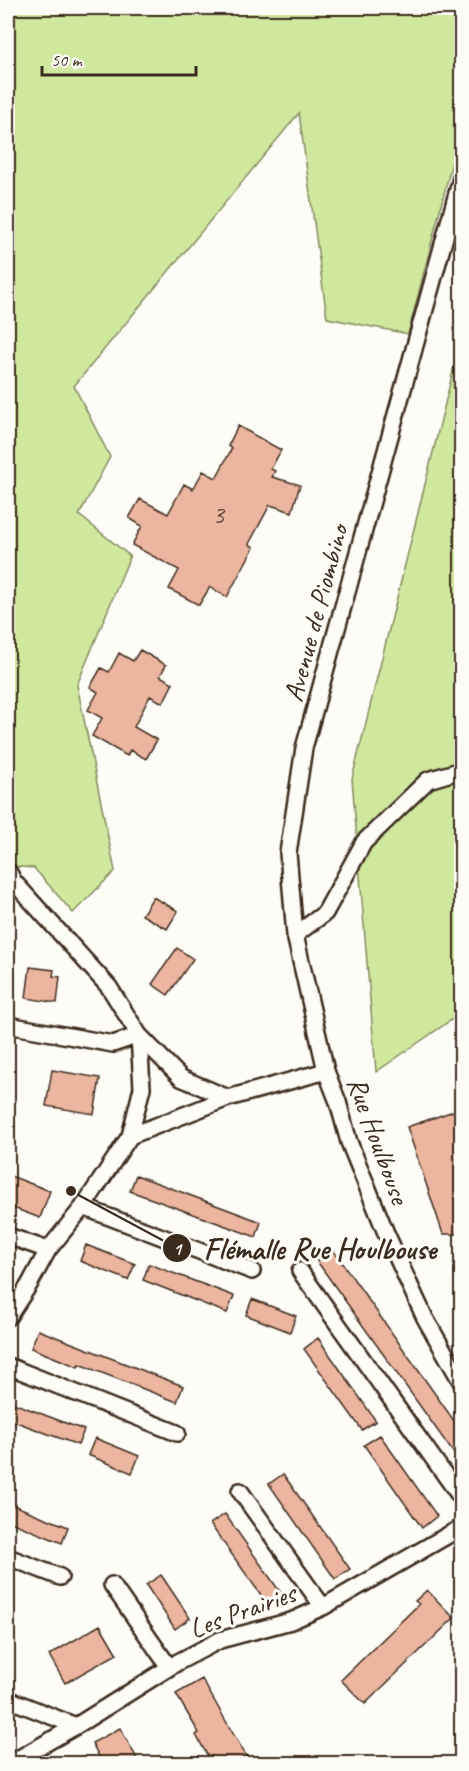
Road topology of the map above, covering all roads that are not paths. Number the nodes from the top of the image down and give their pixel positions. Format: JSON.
{"nodes":[{"id":1,"x":462,"y":175,"type":"edge"},
{"id":2,"x":462,"y":770,"type":"edge"},
{"id":3,"x":8,"y":871,"type":"edge"},
{"id":4,"x":295,"y":935,"type":"junction"},
{"id":5,"x":8,"y":1025,"type":"edge"},
{"id":6,"x":139,"y":1035,"type":"junction"},
{"id":7,"x":326,"y":1071,"type":"junction"},
{"id":8,"x":228,"y":1098,"type":"junction"},
{"id":9,"x":130,"y":1136,"type":"junction"},
{"id":10,"x":83,"y":1207,"type":"junction"},
{"id":11,"x":8,"y":1236,"type":"edge"},
{"id":12,"x":48,"y":1250,"type":"junction"},
{"id":13,"x":252,"y":1271,"type":"dead end"},
{"id":14,"x":300,"y":1271,"type":"dead end"},
{"id":15,"x":8,"y":1317,"type":"edge"},
{"id":16,"x":8,"y":1366,"type":"edge"},
{"id":17,"x":462,"y":1383,"type":"edge"},
{"id":18,"x":177,"y":1432,"type":"dead end"},
{"id":19,"x":240,"y":1491,"type":"dead end"},
{"id":20,"x":462,"y":1499,"type":"edge"},
{"id":21,"x":462,"y":1527,"type":"edge"},
{"id":22,"x":8,"y":1557,"type":"edge"},
{"id":23,"x":60,"y":1577,"type":"dead end"},
{"id":24,"x":112,"y":1585,"type":"dead end"},
{"id":25,"x":323,"y":1607,"type":"junction"},
{"id":26,"x":169,"y":1667,"type":"junction"},
{"id":27,"x":8,"y":1699,"type":"edge"},
{"id":28,"x":76,"y":1726,"type":"junction"},
{"id":29,"x":9,"y":1764,"type":"edge"}],
"edges":[{"from":1,"to":4,"type":"street","name":"Avenue de Piombino"},
{"from":2,"to":4,"type":"street"},
{"from":3,"to":6,"type":"street"},
{"from":4,"to":7,"type":"street","name":"Avenue de Piombino"},
{"from":5,"to":6,"type":"street"},
{"from":6,"to":8,"type":"street"},
{"from":6,"to":9,"type":"street"},
{"from":7,"to":8,"type":"street","name":"Rue Houlbouse"},
{"from":7,"to":17,"type":"street","name":"Rue Houlbouse"},
{"from":8,"to":9,"type":"street","name":"Rue Houlbouse"},
{"from":9,"to":10,"type":"street"},
{"from":10,"to":12,"type":"street"},
{"from":10,"to":13,"type":"street"},
{"from":11,"to":12,"type":"street"},
{"from":12,"to":15,"type":"street"},
{"from":14,"to":20,"type":"street"},
{"from":16,"to":18,"type":"street"},
{"from":19,"to":25,"type":"street"},
{"from":21,"to":25,"type":"street","name":"Les Prairies"},
{"from":22,"to":23,"type":"street"},
{"from":24,"to":26,"type":"street"},
{"from":25,"to":26,"type":"street","name":"Les Prairies"},
{"from":26,"to":28,"type":"street","name":"Les Prairies"},
{"from":27,"to":28,"type":"street"},
{"from":28,"to":29,"type":"street","name":"Les Prairies"}]}
